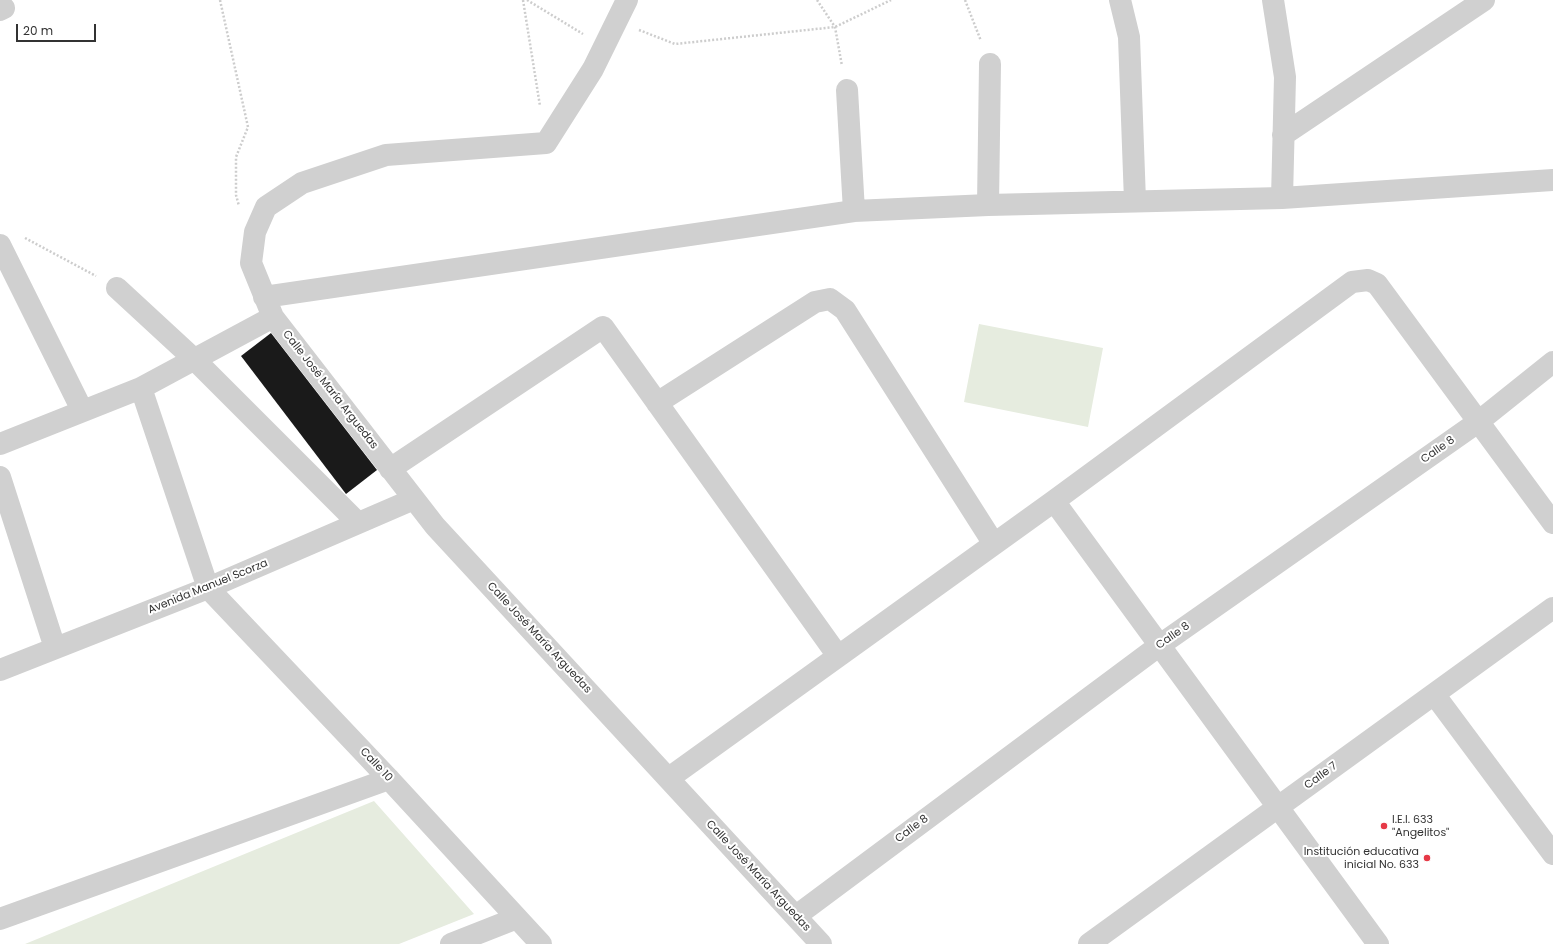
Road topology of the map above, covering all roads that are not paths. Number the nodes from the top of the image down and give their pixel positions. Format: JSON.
{"nodes":[{"id":1,"x":627,"y":0,"type":"edge"},
{"id":2,"x":1120,"y":0,"type":"edge"},
{"id":3,"x":1273,"y":0,"type":"edge"},
{"id":4,"x":1484,"y":0,"type":"edge"},
{"id":5,"x":990,"y":64,"type":"road end"},
{"id":6,"x":847,"y":90,"type":"road end"},
{"id":7,"x":1283,"y":135,"type":"junction"},
{"id":8,"x":1553,"y":180,"type":"edge"},
{"id":9,"x":1282,"y":198,"type":"junction"},
{"id":10,"x":1135,"y":202,"type":"junction"},
{"id":11,"x":988,"y":205,"type":"junction"},
{"id":12,"x":854,"y":211,"type":"junction"},
{"id":13,"x":3,"y":257,"type":"edge"},
{"id":14,"x":117,"y":288,"type":"road end"},
{"id":15,"x":264,"y":296,"type":"junction"},
{"id":16,"x":273,"y":317,"type":"junction"},
{"id":17,"x":195,"y":360,"type":"junction"},
{"id":18,"x":1553,"y":362,"type":"edge"},
{"id":19,"x":141,"y":388,"type":"junction"},
{"id":20,"x":657,"y":403,"type":"junction"},
{"id":21,"x":82,"y":410,"type":"junction"},
{"id":22,"x":1478,"y":422,"type":"junction"},
{"id":23,"x":0,"y":444,"type":"edge"},
{"id":24,"x":390,"y":469,"type":"junction"},
{"id":25,"x":0,"y":477,"type":"edge"},
{"id":26,"x":414,"y":499,"type":"junction"},
{"id":27,"x":1054,"y":501,"type":"junction"},
{"id":28,"x":1553,"y":522,"type":"edge"},
{"id":29,"x":358,"y":523,"type":"junction"},
{"id":30,"x":994,"y":544,"type":"junction"},
{"id":31,"x":208,"y":588,"type":"junction"},
{"id":32,"x":1553,"y":608,"type":"edge"},
{"id":33,"x":1160,"y":645,"type":"junction"},
{"id":34,"x":55,"y":648,"type":"junction"},
{"id":35,"x":838,"y":656,"type":"junction"},
{"id":36,"x":0,"y":670,"type":"edge"},
{"id":37,"x":1434,"y":694,"type":"junction"},
{"id":38,"x":669,"y":778,"type":"junction"},
{"id":39,"x":389,"y":779,"type":"junction"},
{"id":40,"x":1278,"y":807,"type":"junction"},
{"id":41,"x":1553,"y":854,"type":"edge"},
{"id":42,"x":796,"y":916,"type":"junction"},
{"id":43,"x":517,"y":918,"type":"junction"},
{"id":44,"x":0,"y":919,"type":"edge"},
{"id":45,"x":451,"y":944,"type":"edge"},
{"id":46,"x":541,"y":944,"type":"edge"},
{"id":47,"x":820,"y":944,"type":"edge"},
{"id":48,"x":1089,"y":944,"type":"edge"},
{"id":49,"x":1378,"y":944,"type":"edge"}],
"edges":[{"from":1,"to":15,"type":"street","name":"Calle José María Arguedas"},
{"from":2,"to":10,"type":"street"},
{"from":3,"to":7,"type":"street"},
{"from":4,"to":7,"type":"street"},
{"from":5,"to":11,"type":"street"},
{"from":6,"to":12,"type":"street"},
{"from":7,"to":9,"type":"street"},
{"from":8,"to":9,"type":"street"},
{"from":9,"to":10,"type":"street"},
{"from":10,"to":11,"type":"street"},
{"from":11,"to":12,"type":"street"},
{"from":12,"to":15,"type":"street"},
{"from":13,"to":21,"type":"street"},
{"from":14,"to":17,"type":"street"},
{"from":15,"to":16,"type":"street","name":"Calle José María Arguedas"},
{"from":16,"to":17,"type":"street"},
{"from":16,"to":24,"type":"street","name":"Calle José María Arguedas"},
{"from":17,"to":19,"type":"street"},
{"from":17,"to":29,"type":"street"},
{"from":18,"to":22,"type":"street","name":"Calle 8"},
{"from":19,"to":21,"type":"street"},
{"from":19,"to":31,"type":"street"},
{"from":20,"to":24,"type":"street"},
{"from":20,"to":30,"type":"street"},
{"from":20,"to":35,"type":"street"},
{"from":21,"to":23,"type":"street"},
{"from":22,"to":27,"type":"street"},
{"from":22,"to":28,"type":"street"},
{"from":22,"to":33,"type":"street","name":"Calle 8"},
{"from":24,"to":26,"type":"street","name":"Calle José María Arguedas"},
{"from":25,"to":34,"type":"street"},
{"from":26,"to":29,"type":"street","name":"Avenida Manuel Scorza"},
{"from":26,"to":38,"type":"street","name":"Calle José María Arguedas"},
{"from":27,"to":30,"type":"street"},
{"from":27,"to":33,"type":"street"},
{"from":29,"to":31,"type":"street","name":"Avenida Manuel Scorza"},
{"from":30,"to":35,"type":"street"},
{"from":31,"to":34,"type":"street","name":"Avenida Manuel Scorza"},
{"from":31,"to":39,"type":"street","name":"Calle 10"},
{"from":32,"to":37,"type":"street","name":"Calle 7"},
{"from":33,"to":40,"type":"street"},
{"from":33,"to":42,"type":"street","name":"Calle 8"},
{"from":34,"to":36,"type":"street","name":"Avenida Manuel Scorza"},
{"from":35,"to":38,"type":"street"},
{"from":37,"to":40,"type":"street","name":"Calle 7"},
{"from":37,"to":41,"type":"street"},
{"from":38,"to":42,"type":"street","name":"Calle José María Arguedas"},
{"from":39,"to":43,"type":"street","name":"Calle 10"},
{"from":39,"to":44,"type":"street"},
{"from":40,"to":48,"type":"street","name":"Calle 7"},
{"from":40,"to":49,"type":"street"},
{"from":42,"to":47,"type":"street","name":"Calle José María Arguedas"},
{"from":43,"to":45,"type":"street"},
{"from":43,"to":46,"type":"street","name":"Calle 10"}]}
